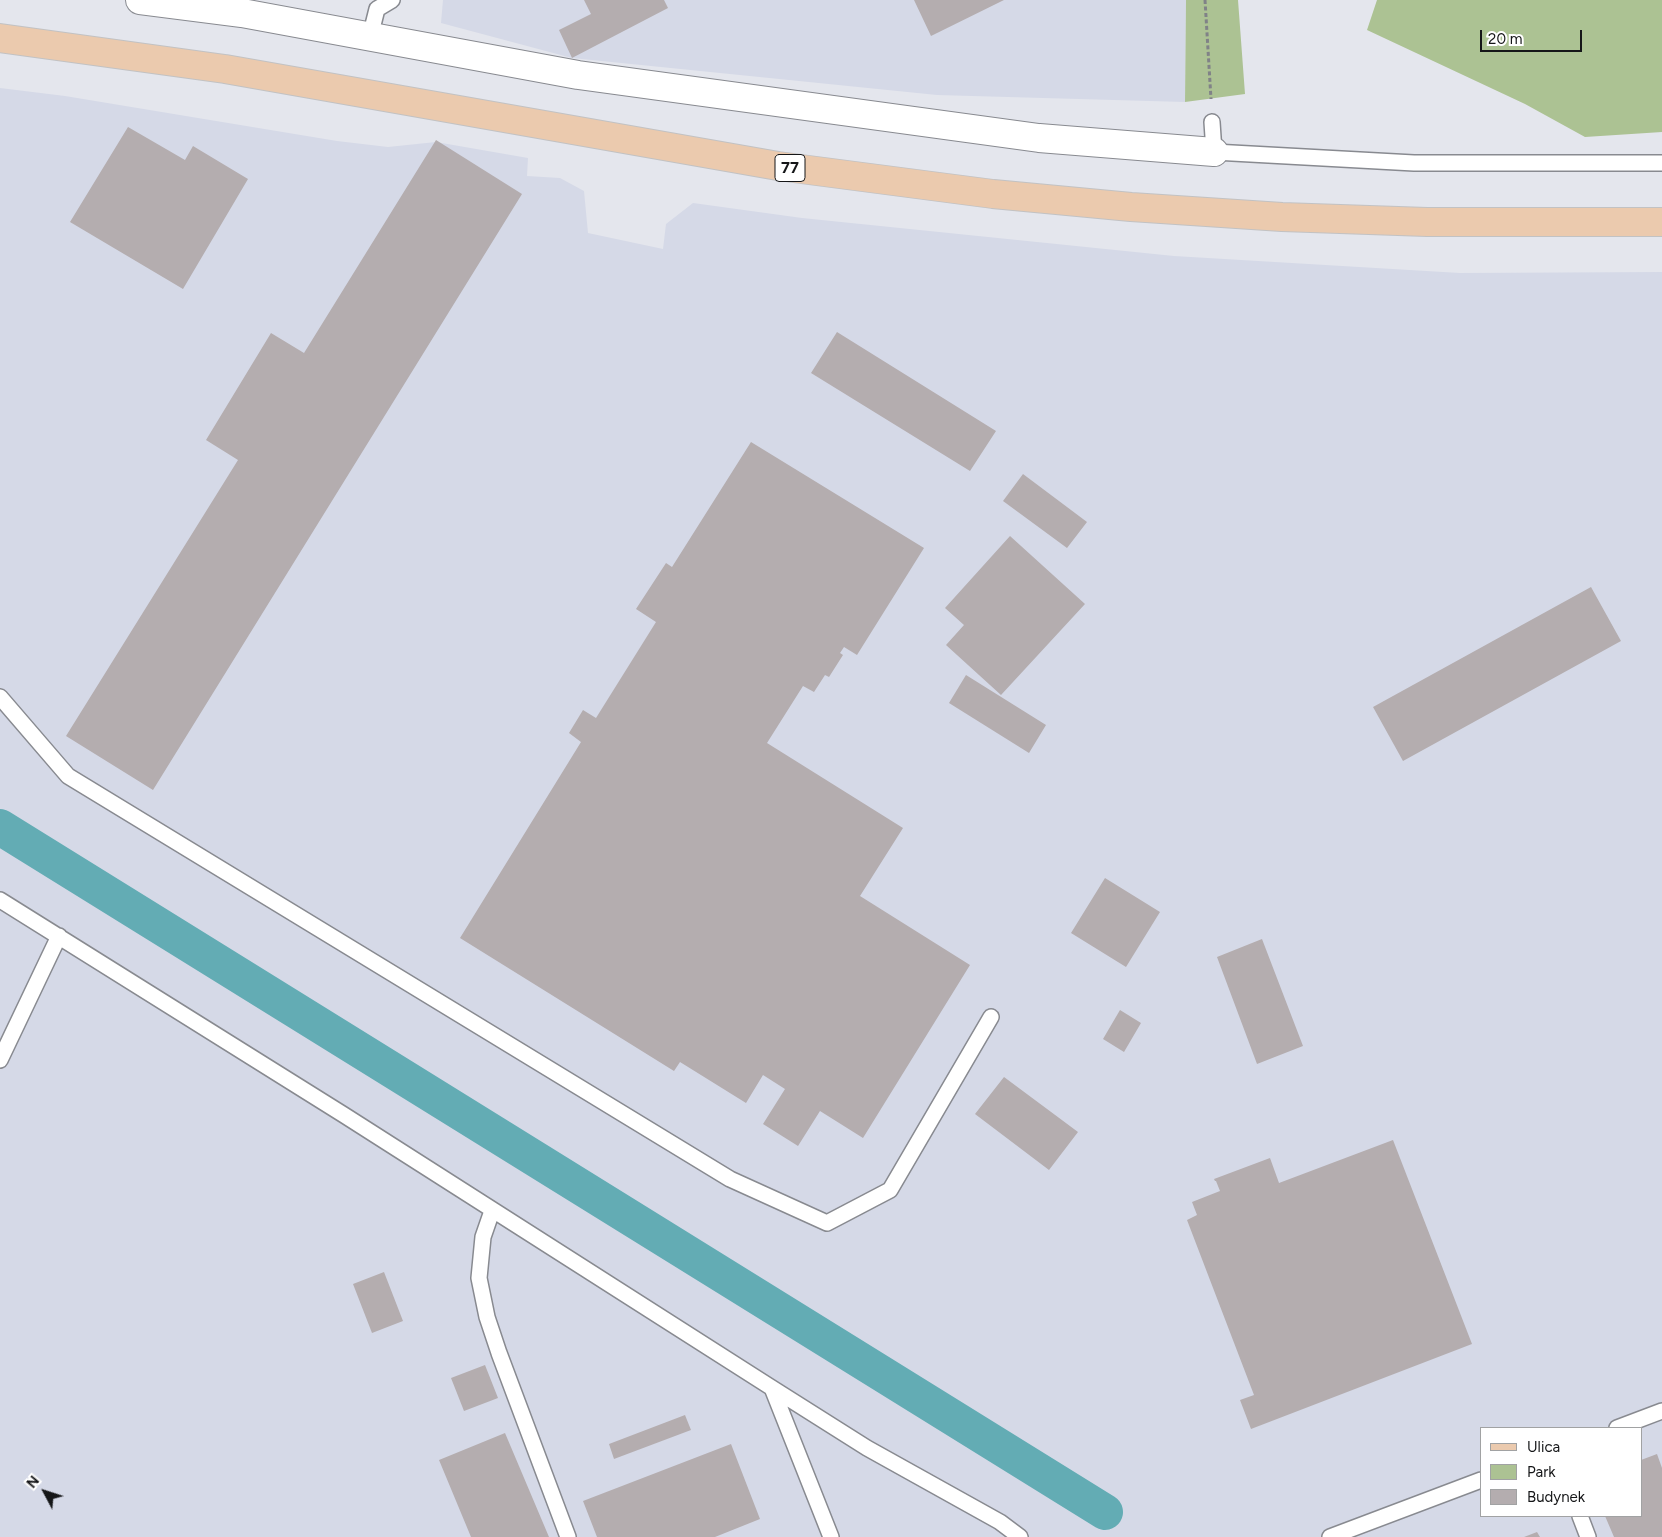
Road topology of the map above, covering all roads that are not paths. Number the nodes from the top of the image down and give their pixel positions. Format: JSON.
{"nodes":[{"id":1,"x":140,"y":0,"type":"edge"},
{"id":2,"x":392,"y":0,"type":"edge"},
{"id":3,"x":370,"y":36,"type":"junction"},
{"id":4,"x":0,"y":38,"type":"edge"},
{"id":5,"x":1212,"y":122,"type":"road end"},
{"id":6,"x":1214,"y":152,"type":"junction"},
{"id":7,"x":1662,"y":163,"type":"edge"},
{"id":8,"x":1662,"y":222,"type":"edge"},
{"id":9,"x":0,"y":697,"type":"edge"},
{"id":10,"x":0,"y":900,"type":"edge"},
{"id":11,"x":59,"y":936,"type":"junction"},
{"id":12,"x":992,"y":1017,"type":"dead end"},
{"id":13,"x":0,"y":1060,"type":"edge"},
{"id":14,"x":492,"y":1211,"type":"junction"},
{"id":15,"x":772,"y":1388,"type":"junction"},
{"id":16,"x":1662,"y":1411,"type":"edge"},
{"id":17,"x":1619,"y":1427,"type":"edge"},
{"id":18,"x":1480,"y":1480,"type":"edge"},
{"id":19,"x":1580,"y":1517,"type":"edge"},
{"id":20,"x":568,"y":1537,"type":"edge"},
{"id":21,"x":831,"y":1537,"type":"edge"},
{"id":22,"x":1020,"y":1537,"type":"edge"},
{"id":23,"x":1330,"y":1537,"type":"edge"},
{"id":24,"x":1588,"y":1537,"type":"edge"}],
"edges":[{"from":1,"to":3,"type":"street"},
{"from":2,"to":3,"type":"lane"},
{"from":3,"to":6,"type":"street"},
{"from":4,"to":8,"type":"main road","number":"77"},
{"from":5,"to":6,"type":"lane"},
{"from":6,"to":7,"type":"lane"},
{"from":9,"to":12,"type":"lane"},
{"from":10,"to":11,"type":"lane"},
{"from":11,"to":13,"type":"lane"},
{"from":11,"to":14,"type":"lane"},
{"from":14,"to":15,"type":"lane"},
{"from":14,"to":20,"type":"lane"},
{"from":15,"to":21,"type":"lane"},
{"from":15,"to":22,"type":"lane"},
{"from":16,"to":17,"type":"lane"},
{"from":18,"to":23,"type":"lane"},
{"from":19,"to":24,"type":"lane"}]}
